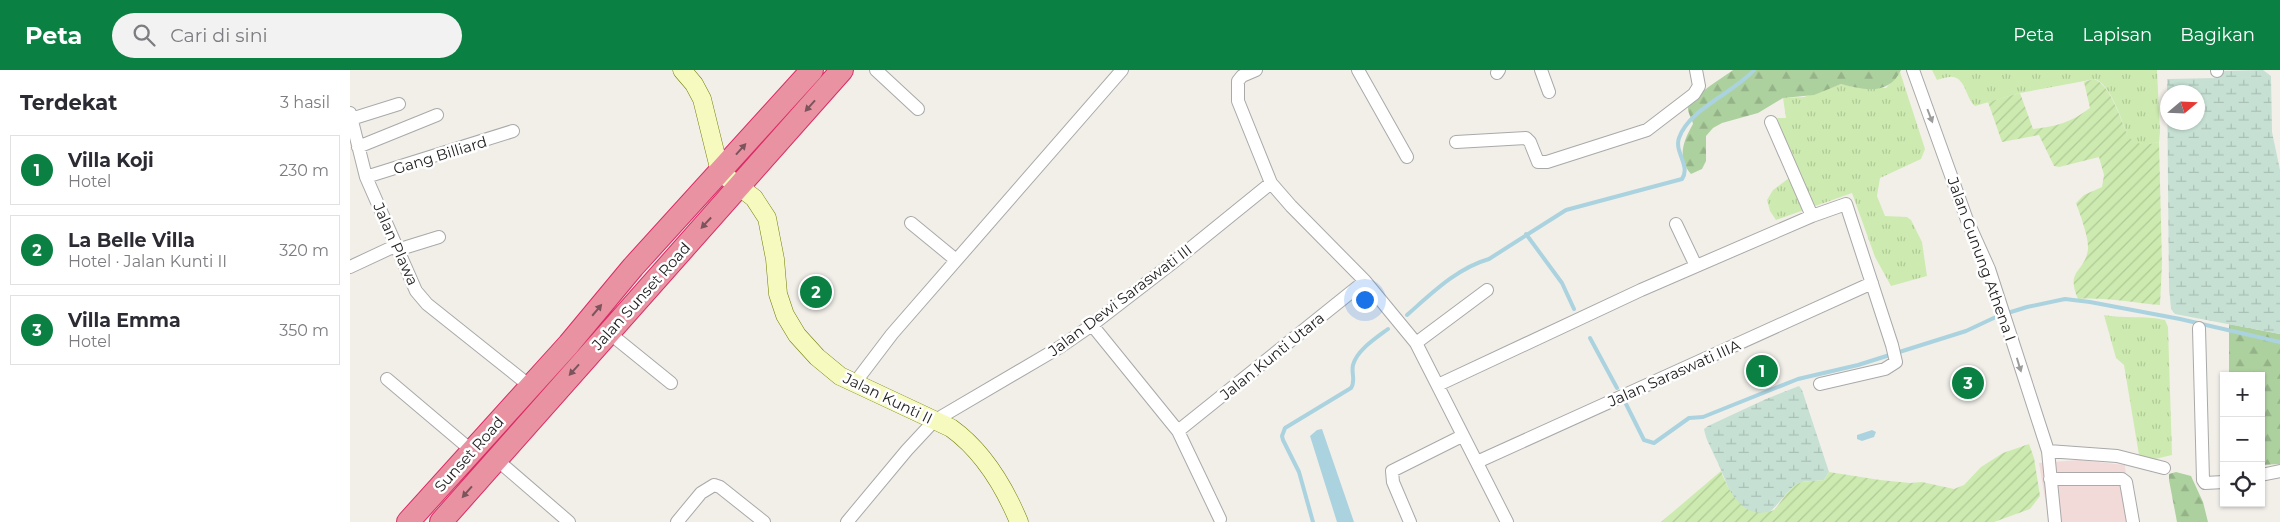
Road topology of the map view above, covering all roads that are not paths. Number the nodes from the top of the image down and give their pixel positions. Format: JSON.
{"nodes":[{"id":1,"x":682,"y":70,"type":"edge"},
{"id":2,"x":812,"y":70,"type":"edge"},
{"id":3,"x":842,"y":70,"type":"edge"},
{"id":4,"x":876,"y":70,"type":"edge"},
{"id":5,"x":1122,"y":70,"type":"edge"},
{"id":6,"x":1256,"y":70,"type":"edge"},
{"id":7,"x":1358,"y":70,"type":"edge"},
{"id":8,"x":1541,"y":70,"type":"edge"},
{"id":9,"x":1696,"y":70,"type":"edge"},
{"id":10,"x":1913,"y":70,"type":"edge"},
{"id":11,"x":1549,"y":92,"type":"dead end"},
{"id":12,"x":399,"y":104,"type":"dead end"},
{"id":13,"x":918,"y":109,"type":"dead end"},
{"id":14,"x":437,"y":115,"type":"dead end"},
{"id":15,"x":351,"y":116,"type":"edge"},
{"id":16,"x":1771,"y":122,"type":"dead end"},
{"id":17,"x":513,"y":132,"type":"dead end"},
{"id":18,"x":1456,"y":142,"type":"dead end"},
{"id":19,"x":358,"y":147,"type":"junction"},
{"id":20,"x":1407,"y":157,"type":"dead end"},
{"id":21,"x":720,"y":172,"type":"junction"},
{"id":22,"x":366,"y":177,"type":"junction"},
{"id":23,"x":1271,"y":182,"type":"junction"},
{"id":24,"x":739,"y":188,"type":"junction"},
{"id":25,"x":1812,"y":216,"type":"junction"},
{"id":26,"x":912,"y":223,"type":"dead end"},
{"id":27,"x":1676,"y":224,"type":"dead end"},
{"id":28,"x":439,"y":237,"type":"dead end"},
{"id":29,"x":396,"y":248,"type":"junction"},
{"id":30,"x":956,"y":260,"type":"junction"},
{"id":31,"x":1696,"y":266,"type":"junction"},
{"id":32,"x":350,"y":267,"type":"edge"},
{"id":33,"x":1365,"y":281,"type":"junction"},
{"id":34,"x":1872,"y":283,"type":"junction"},
{"id":35,"x":1487,"y":290,"type":"dead end"},
{"id":36,"x":1092,"y":325,"type":"junction"},
{"id":37,"x":2199,"y":328,"type":"dead end"},
{"id":38,"x":608,"y":332,"type":"junction"},
{"id":39,"x":1416,"y":342,"type":"junction"},
{"id":40,"x":387,"y":379,"type":"dead end"},
{"id":41,"x":671,"y":383,"type":"dead end"},
{"id":42,"x":854,"y":384,"type":"junction"},
{"id":43,"x":1820,"y":384,"type":"dead end"},
{"id":44,"x":1438,"y":385,"type":"junction"},
{"id":45,"x":530,"y":386,"type":"junction"},
{"id":46,"x":934,"y":420,"type":"junction"},
{"id":47,"x":1178,"y":431,"type":"junction"},
{"id":48,"x":1462,"y":436,"type":"junction"},
{"id":49,"x":472,"y":450,"type":"junction"},
{"id":50,"x":2048,"y":451,"type":"junction"},
{"id":51,"x":496,"y":459,"type":"junction"},
{"id":52,"x":1477,"y":462,"type":"junction"},
{"id":53,"x":2164,"y":468,"type":"dead end"},
{"id":54,"x":2280,"y":471,"type":"edge"},
{"id":55,"x":2265,"y":473,"type":"edge"},
{"id":56,"x":2050,"y":479,"type":"junction"},
{"id":57,"x":2220,"y":482,"type":"edge"},
{"id":58,"x":1220,"y":520,"type":"dead end"},
{"id":59,"x":408,"y":522,"type":"edge"},
{"id":60,"x":441,"y":522,"type":"edge"},
{"id":61,"x":569,"y":522,"type":"edge"},
{"id":62,"x":677,"y":522,"type":"edge"},
{"id":63,"x":764,"y":522,"type":"edge"},
{"id":64,"x":847,"y":522,"type":"edge"},
{"id":65,"x":1019,"y":522,"type":"edge"},
{"id":66,"x":1410,"y":522,"type":"edge"},
{"id":67,"x":1507,"y":522,"type":"edge"},
{"id":68,"x":2055,"y":522,"type":"edge"},
{"id":69,"x":2133,"y":522,"type":"edge"}],
"edges":[{"from":1,"to":21,"type":"street"},
{"from":21,"to":2,"type":"highway","name":"Jalan Sunset Road","one_way":true},
{"from":3,"to":24,"type":"highway","name":"Jalan Sunset Road","one_way":true},
{"from":4,"to":13,"type":"street"},
{"from":5,"to":30,"type":"street"},
{"from":6,"to":23,"type":"street"},
{"from":7,"to":20,"type":"street"},
{"from":8,"to":11,"type":"street"},
{"from":9,"to":18,"type":"street"},
{"from":10,"to":50,"type":"street","name":"Jalan Gunung Athena I","one_way":true},
{"from":12,"to":15,"type":"street"},
{"from":14,"to":19,"type":"street"},
{"from":15,"to":19,"type":"street","name":"Jalan Plawa"},
{"from":16,"to":25,"type":"street"},
{"from":17,"to":22,"type":"street","name":"Gang Billiard"},
{"from":19,"to":22,"type":"street","name":"Jalan Plawa"},
{"from":21,"to":24,"type":"street","name":"Jalan Kunti II"},
{"from":45,"to":21,"type":"highway","name":"Jalan Sunset Road","one_way":true},
{"from":22,"to":29,"type":"street","name":"Jalan Plawa"},
{"from":23,"to":33,"type":"street"},
{"from":23,"to":36,"type":"street","name":"Jalan Dewi Saraswati III"},
{"from":24,"to":38,"type":"highway","name":"Jalan Sunset Road","one_way":true},
{"from":24,"to":42,"type":"street","name":"Jalan Kunti II"},
{"from":25,"to":31,"type":"street"},
{"from":25,"to":34,"type":"street"},
{"from":26,"to":30,"type":"street"},
{"from":27,"to":31,"type":"street"},
{"from":28,"to":29,"type":"street"},
{"from":29,"to":32,"type":"street"},
{"from":29,"to":45,"type":"street","name":"Jalan Plawa"},
{"from":30,"to":42,"type":"street"},
{"from":31,"to":44,"type":"street"},
{"from":33,"to":39,"type":"street"},
{"from":33,"to":47,"type":"street","name":"Jalan Kunti Utara"},
{"from":34,"to":43,"type":"street"},
{"from":34,"to":52,"type":"street","name":"Jalan Saraswati IIIA"},
{"from":35,"to":39,"type":"street"},
{"from":36,"to":46,"type":"street","name":"Jalan Dewi Saraswati III"},
{"from":36,"to":47,"type":"street"},
{"from":37,"to":57,"type":"street"},
{"from":38,"to":41,"type":"street"},
{"from":38,"to":51,"type":"highway","name":"Jalan Sunset Road","one_way":true},
{"from":39,"to":44,"type":"street"},
{"from":40,"to":49,"type":"street"},
{"from":42,"to":46,"type":"street","name":"Jalan Kunti II"},
{"from":44,"to":48,"type":"street"},
{"from":45,"to":49,"type":"highway","name":"Sunset Road"},
{"from":46,"to":64,"type":"street","name":"Jalan Dewi Saraswati III"},
{"from":46,"to":65,"type":"street","name":"Jalan Kunti II"},
{"from":47,"to":58,"type":"street"},
{"from":48,"to":52,"type":"street"},
{"from":48,"to":66,"type":"street"},
{"from":49,"to":59,"type":"highway","name":"Sunset Road"},
{"from":50,"to":53,"type":"street"},
{"from":50,"to":56,"type":"street","name":"Jalan Gunung Athena I"},
{"from":51,"to":60,"type":"highway","name":"Jalan Sunset Road","one_way":true},
{"from":51,"to":61,"type":"street"},
{"from":52,"to":67,"type":"street"},
{"from":54,"to":55,"type":"street"},
{"from":56,"to":68,"type":"street","name":"Jalan Gunung Athena I"},
{"from":56,"to":69,"type":"street"},
{"from":62,"to":63,"type":"street"}]}
